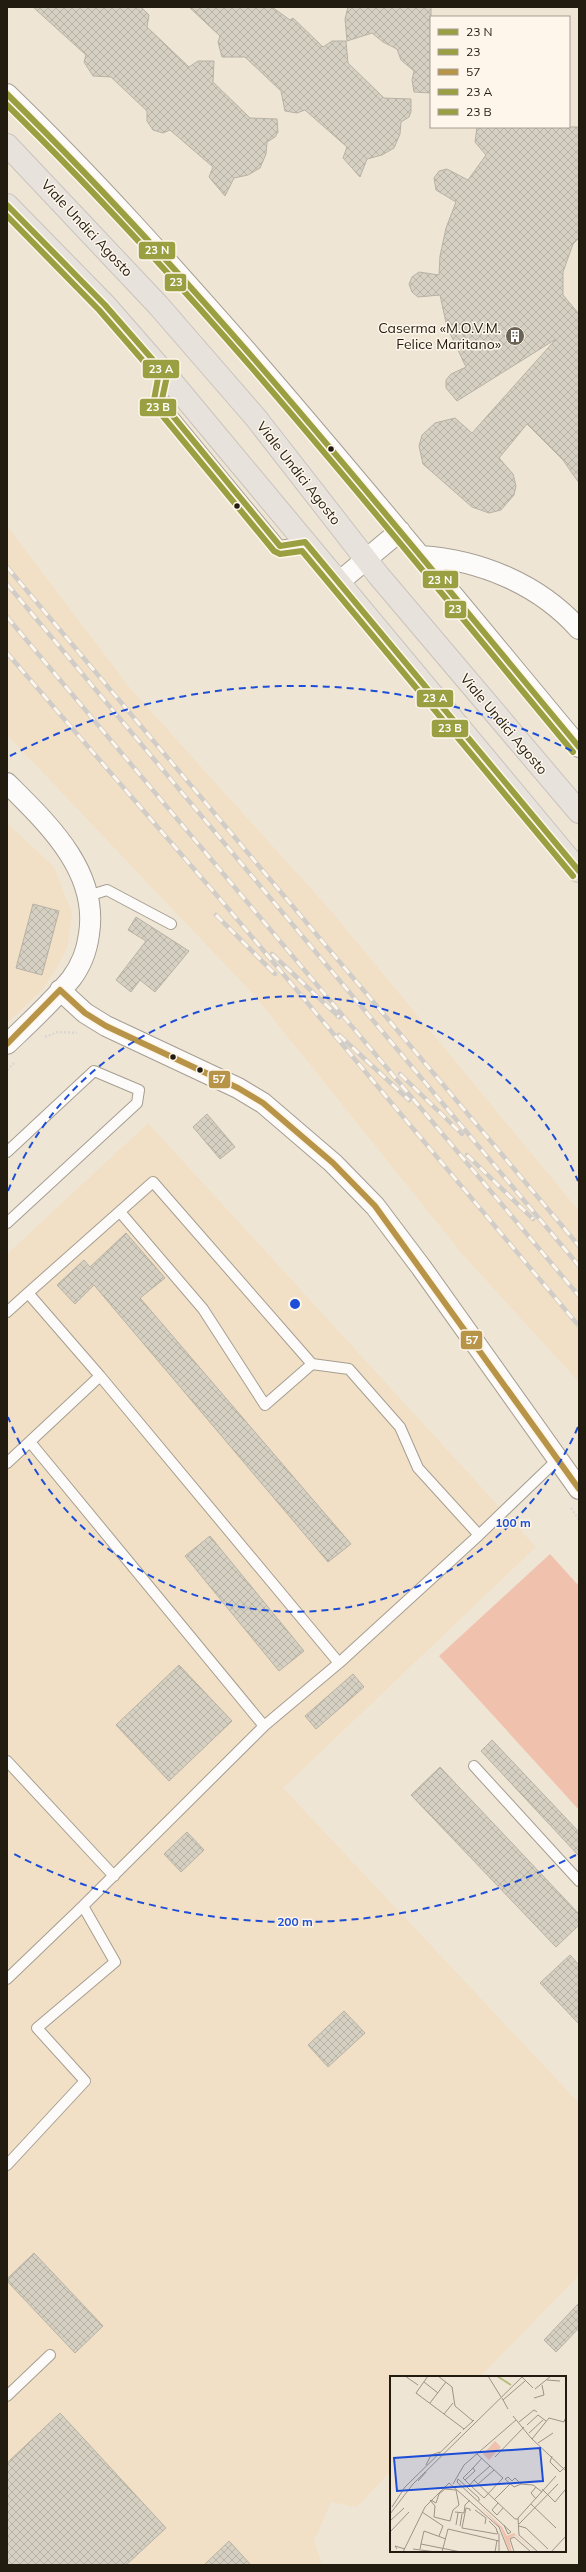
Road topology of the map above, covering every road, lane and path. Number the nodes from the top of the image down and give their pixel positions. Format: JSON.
{"nodes":[{"id":1,"x":7,"y":94,"type":"edge"},
{"id":2,"x":7,"y":145,"type":"edge"},
{"id":3,"x":7,"y":205,"type":"edge"},
{"id":4,"x":400,"y":531,"type":"junction"},
{"id":5,"x":421,"y":556,"type":"junction"},
{"id":6,"x":366,"y":560,"type":"junction"},
{"id":7,"x":339,"y":582,"type":"junction"},
{"id":8,"x":579,"y":629,"type":"edge"},
{"id":9,"x":579,"y":746,"type":"edge"},
{"id":10,"x":7,"y":783,"type":"edge"},
{"id":11,"x":579,"y":812,"type":"edge"},
{"id":12,"x":579,"y":871,"type":"edge"},
{"id":13,"x":88,"y":896,"type":"junction"},
{"id":14,"x":171,"y":924,"type":"dead end"},
{"id":15,"x":60,"y":990,"type":"junction"},
{"id":16,"x":83,"y":1034,"type":"dead end"},
{"id":17,"x":39,"y":1040,"type":"dead end"},
{"id":18,"x":12,"y":1052,"type":"edge"},
{"id":19,"x":7,"y":1070,"type":"edge"},
{"id":20,"x":7,"y":1152,"type":"edge"},
{"id":21,"x":120,"y":1212,"type":"junction"},
{"id":22,"x":7,"y":1223,"type":"edge"},
{"id":23,"x":28,"y":1293,"type":"junction"},
{"id":24,"x":7,"y":1312,"type":"edge"},
{"id":25,"x":312,"y":1364,"type":"junction"},
{"id":26,"x":100,"y":1376,"type":"junction"},
{"id":27,"x":30,"y":1442,"type":"junction"},
{"id":28,"x":558,"y":1459,"type":"junction"},
{"id":29,"x":7,"y":1463,"type":"edge"},
{"id":30,"x":572,"y":1495,"type":"edge"},
{"id":31,"x":579,"y":1520,"type":"edge"},
{"id":32,"x":480,"y":1535,"type":"junction"},
{"id":33,"x":339,"y":1663,"type":"junction"},
{"id":34,"x":264,"y":1726,"type":"junction"},
{"id":35,"x":7,"y":1761,"type":"edge"},
{"id":36,"x":474,"y":1766,"type":"dead end"},
{"id":37,"x":114,"y":1876,"type":"junction"},
{"id":38,"x":579,"y":1881,"type":"edge"},
{"id":39,"x":83,"y":1906,"type":"junction"},
{"id":40,"x":7,"y":1979,"type":"edge"},
{"id":41,"x":7,"y":2165,"type":"edge"},
{"id":42,"x":50,"y":2355,"type":"dead end"},
{"id":43,"x":7,"y":2396,"type":"edge"}],
"edges":[{"from":1,"to":4,"type":"street"},
{"from":2,"to":6,"type":"main road","name":"Viale Undici Agosto"},
{"from":3,"to":7,"type":"main road"},
{"from":4,"to":5,"type":"street"},
{"from":4,"to":6,"type":"street"},
{"from":5,"to":8,"type":"street"},
{"from":5,"to":9,"type":"street"},
{"from":6,"to":7,"type":"street"},
{"from":6,"to":11,"type":"main road","name":"Viale Undici Agosto"},
{"from":7,"to":12,"type":"main road"},
{"from":10,"to":13,"type":"street"},
{"from":13,"to":14,"type":"lane"},
{"from":13,"to":15,"type":"street"},
{"from":15,"to":18,"type":"street"},
{"from":15,"to":28,"type":"street"},
{"from":16,"to":17,"type":"path"},
{"from":18,"to":19,"type":"path"},
{"from":20,"to":22,"type":"lane"},
{"from":21,"to":23,"type":"lane"},
{"from":21,"to":25,"type":"lane"},
{"from":21,"to":25,"type":"lane"},
{"from":23,"to":24,"type":"lane"},
{"from":23,"to":26,"type":"lane"},
{"from":25,"to":32,"type":"lane"},
{"from":26,"to":27,"type":"lane"},
{"from":26,"to":33,"type":"lane"},
{"from":27,"to":29,"type":"lane"},
{"from":27,"to":34,"type":"lane"},
{"from":28,"to":30,"type":"street"},
{"from":28,"to":32,"type":"lane"},
{"from":30,"to":31,"type":"path"},
{"from":32,"to":33,"type":"lane"},
{"from":33,"to":34,"type":"lane"},
{"from":34,"to":37,"type":"lane"},
{"from":35,"to":37,"type":"lane"},
{"from":36,"to":38,"type":"lane"},
{"from":37,"to":39,"type":"lane"},
{"from":39,"to":40,"type":"lane"},
{"from":39,"to":41,"type":"lane"},
{"from":42,"to":43,"type":"lane"}]}
